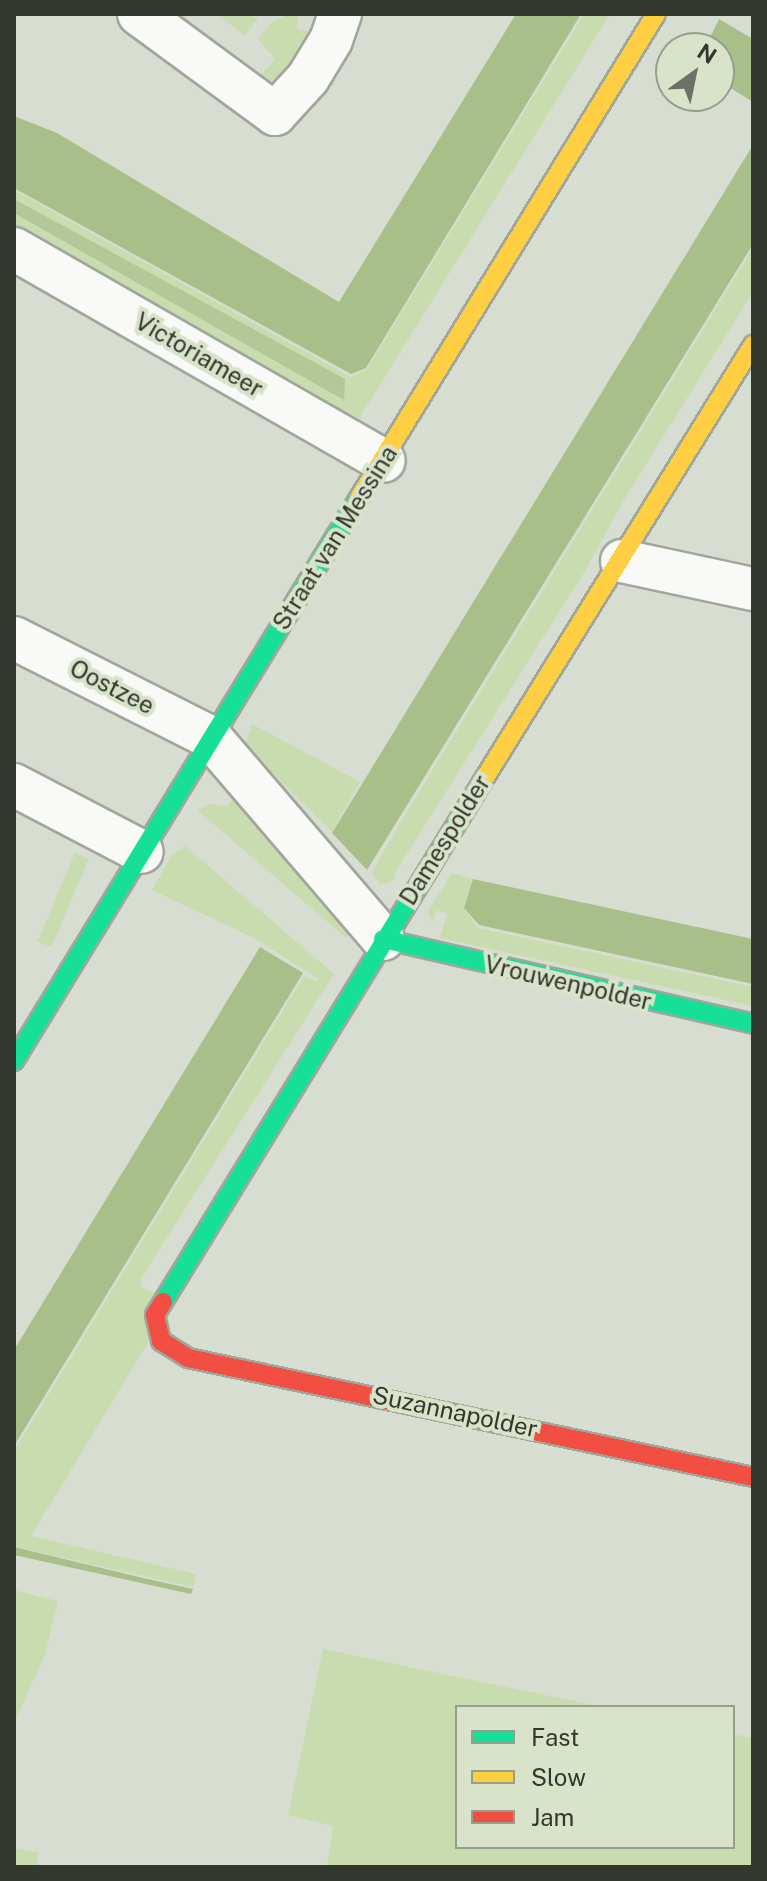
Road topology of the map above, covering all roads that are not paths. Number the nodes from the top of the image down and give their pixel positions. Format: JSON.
{"nodes":[{"id":1,"x":139,"y":14,"type":"edge"},
{"id":2,"x":340,"y":14,"type":"edge"},
{"id":3,"x":656,"y":14,"type":"edge"},
{"id":4,"x":14,"y":249,"type":"edge"},
{"id":5,"x":753,"y":345,"type":"edge"},
{"id":6,"x":384,"y":461,"type":"junction"},
{"id":7,"x":622,"y":561,"type":"junction"},
{"id":8,"x":753,"y":589,"type":"edge"},
{"id":9,"x":14,"y":638,"type":"edge"},
{"id":10,"x":210,"y":737,"type":"junction"},
{"id":11,"x":14,"y":785,"type":"edge"},
{"id":12,"x":142,"y":852,"type":"junction"},
{"id":13,"x":383,"y":939,"type":"junction"},
{"id":14,"x":753,"y":1024,"type":"edge"},
{"id":15,"x":14,"y":1061,"type":"edge"},
{"id":16,"x":161,"y":1341,"type":"joint"},
{"id":17,"x":753,"y":1477,"type":"edge"}],
"edges":[{"from":1,"to":2,"type":"street"},
{"from":3,"to":6,"type":"street","name":"Straat van Messina"},
{"from":4,"to":6,"type":"street","name":"Victoriameer"},
{"from":5,"to":7,"type":"street","name":"Damespolder"},
{"from":6,"to":10,"type":"street","name":"Straat van Messina"},
{"from":7,"to":8,"type":"street"},
{"from":7,"to":13,"type":"street","name":"Damespolder"},
{"from":9,"to":10,"type":"street","name":"Oostzee"},
{"from":10,"to":12,"type":"street","name":"Straat van Messina"},
{"from":10,"to":13,"type":"street"},
{"from":11,"to":12,"type":"street"},
{"from":12,"to":15,"type":"street","name":"Straat van Messina"},
{"from":13,"to":14,"type":"street","name":"Vrouwenpolder"},
{"from":13,"to":16,"type":"street","name":"Damespolder"},
{"from":16,"to":17,"type":"street","name":"Suzannapolder"}]}
